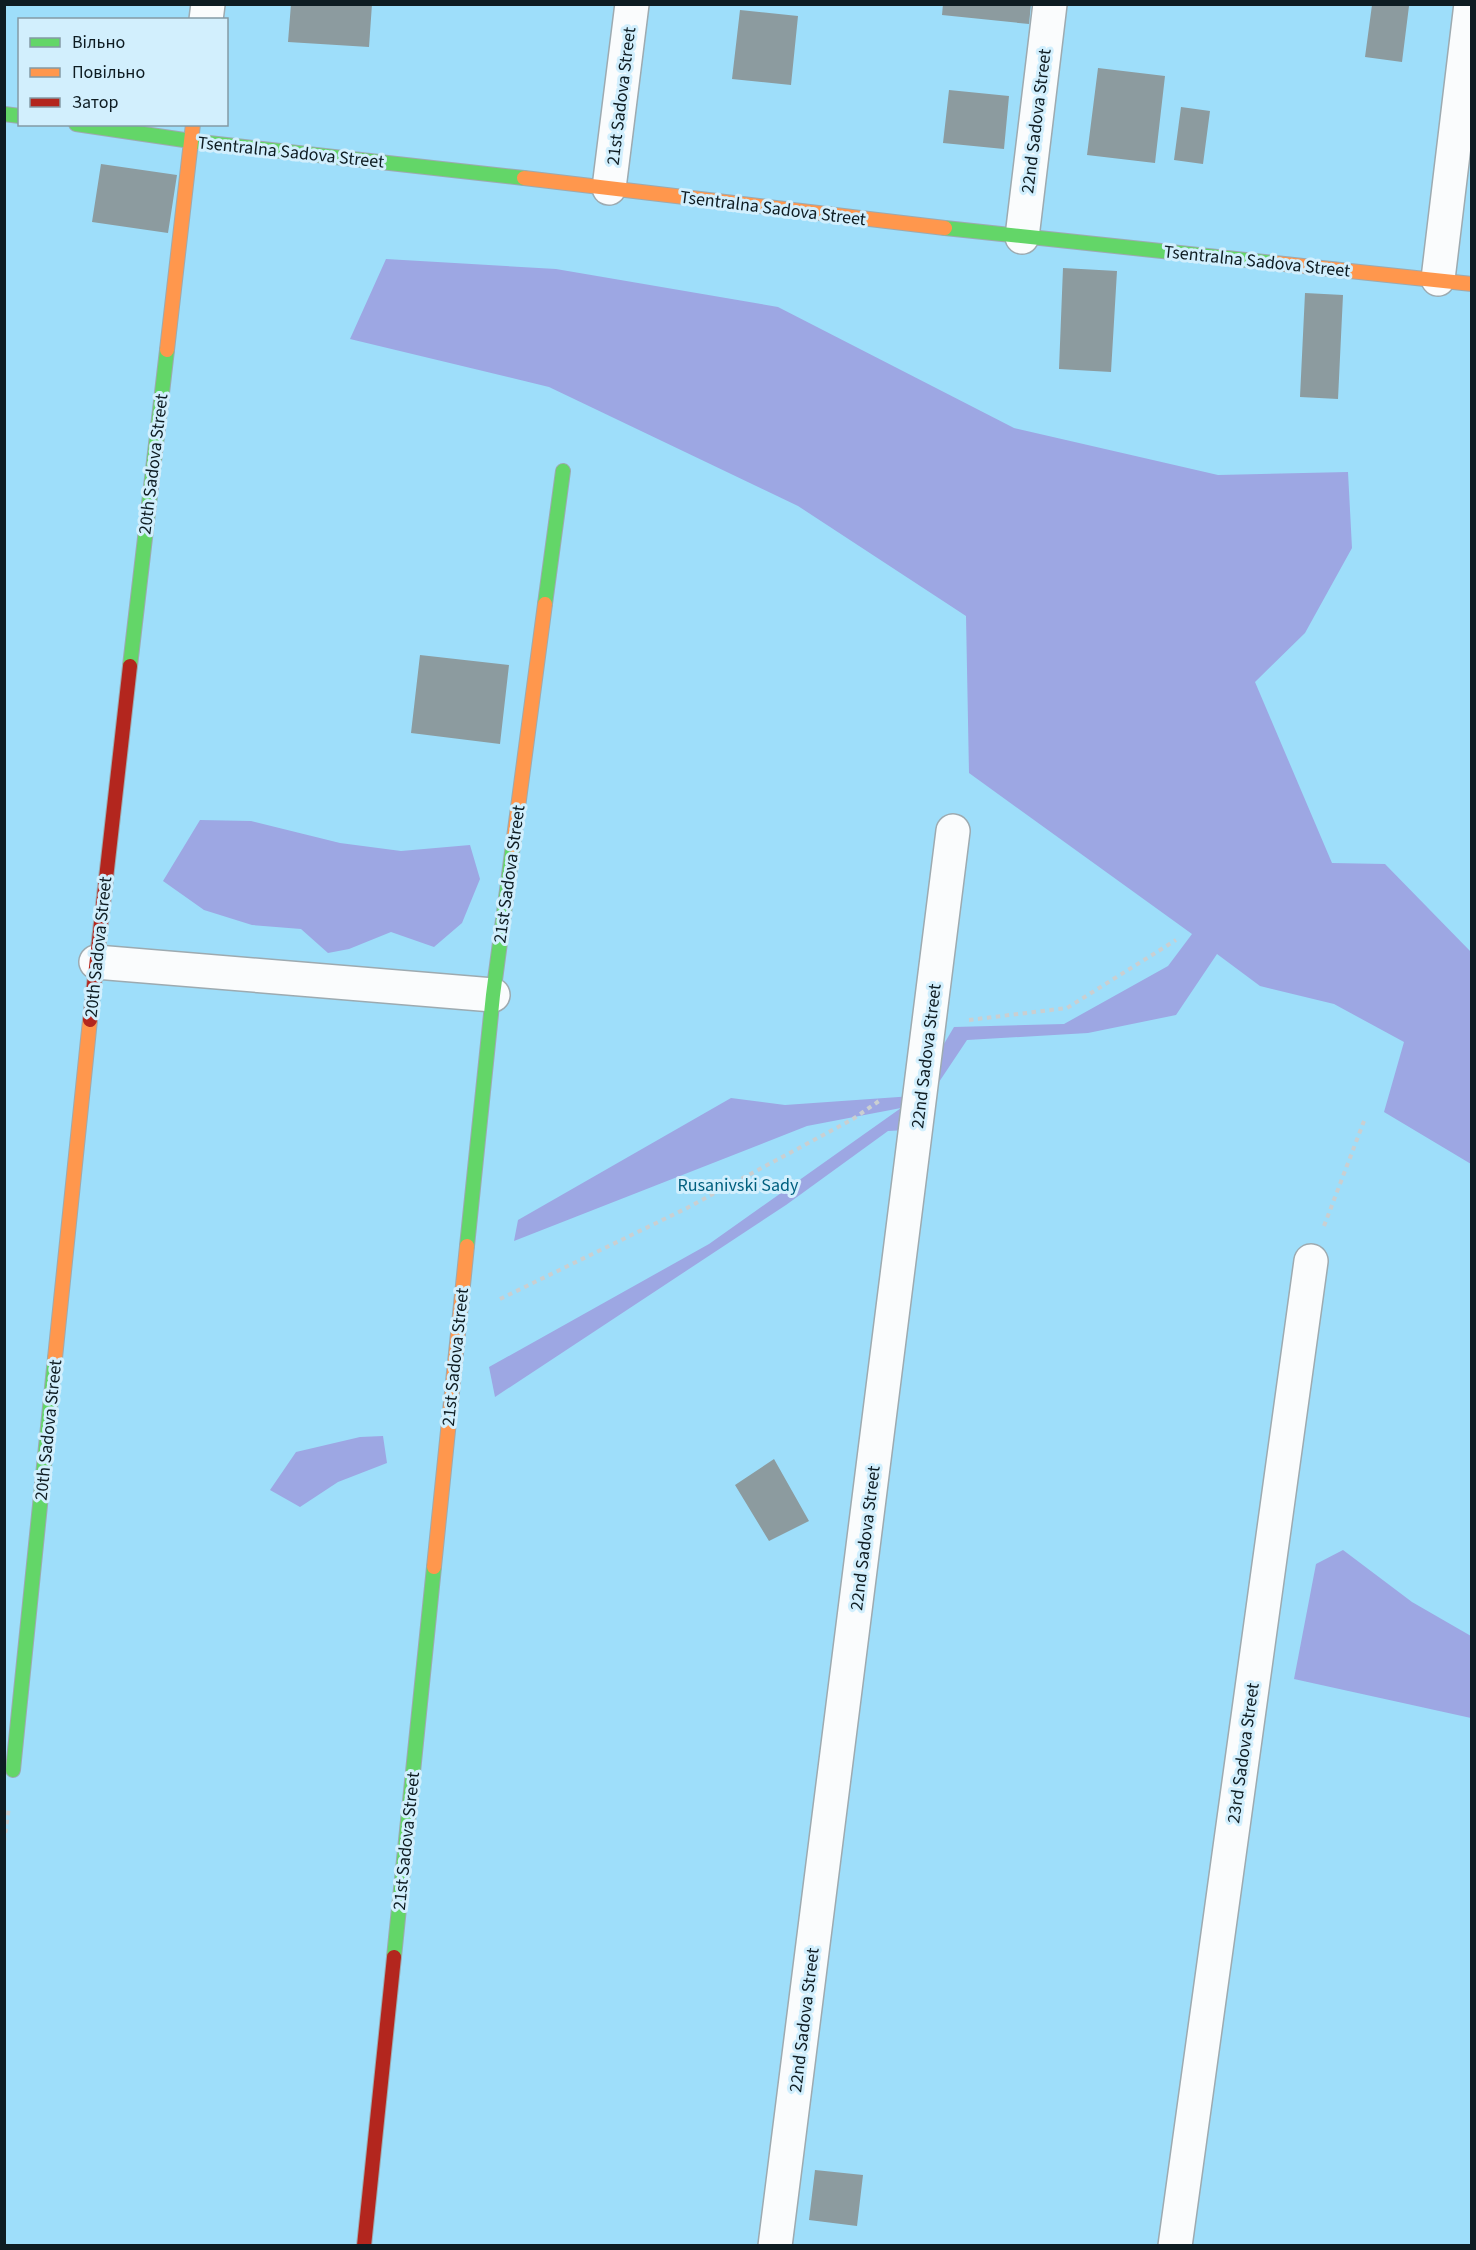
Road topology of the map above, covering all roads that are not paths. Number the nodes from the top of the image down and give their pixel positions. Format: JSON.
{"nodes":[{"id":1,"x":632,"y":4,"type":"edge"},
{"id":2,"x":1050,"y":4,"type":"edge"},
{"id":3,"x":1471,"y":4,"type":"edge"},
{"id":4,"x":89,"y":126,"type":"edge"},
{"id":5,"x":193,"y":126,"type":"edge"},
{"id":6,"x":190,"y":141,"type":"junction"},
{"id":7,"x":609,"y":188,"type":"junction"},
{"id":8,"x":1022,"y":237,"type":"junction"},
{"id":9,"x":1438,"y":279,"type":"junction"},
{"id":10,"x":1472,"y":284,"type":"edge"},
{"id":11,"x":563,"y":471,"type":"dead end"},
{"id":12,"x":953,"y":831,"type":"dead end"},
{"id":13,"x":96,"y":962,"type":"junction"},
{"id":14,"x":493,"y":995,"type":"junction"},
{"id":15,"x":1311,"y":1261,"type":"road end"},
{"id":16,"x":13,"y":1770,"type":"dead end"},
{"id":17,"x":364,"y":2246,"type":"edge"},
{"id":18,"x":776,"y":2246,"type":"edge"},
{"id":19,"x":1175,"y":2246,"type":"edge"}],
"edges":[{"from":1,"to":7,"type":"street","name":"21st Sadova Street"},
{"from":2,"to":8,"type":"street","name":"22nd Sadova Street"},
{"from":3,"to":9,"type":"street"},
{"from":4,"to":6,"type":"street","name":"Tsentralna Sadova Street"},
{"from":5,"to":6,"type":"street","name":"20th Sadova Street"},
{"from":6,"to":7,"type":"street","name":"Tsentralna Sadova Street"},
{"from":6,"to":13,"type":"street","name":"20th Sadova Street"},
{"from":7,"to":8,"type":"street","name":"Tsentralna Sadova Street"},
{"from":8,"to":9,"type":"street","name":"Tsentralna Sadova Street"},
{"from":9,"to":10,"type":"street","name":"Tsentralna Sadova Street"},
{"from":11,"to":14,"type":"street","name":"21st Sadova Street"},
{"from":12,"to":18,"type":"street","name":"22nd Sadova Street"},
{"from":13,"to":14,"type":"street"},
{"from":13,"to":16,"type":"street","name":"20th Sadova Street"},
{"from":14,"to":17,"type":"street","name":"21st Sadova Street"},
{"from":15,"to":19,"type":"street","name":"23rd Sadova Street"}]}
